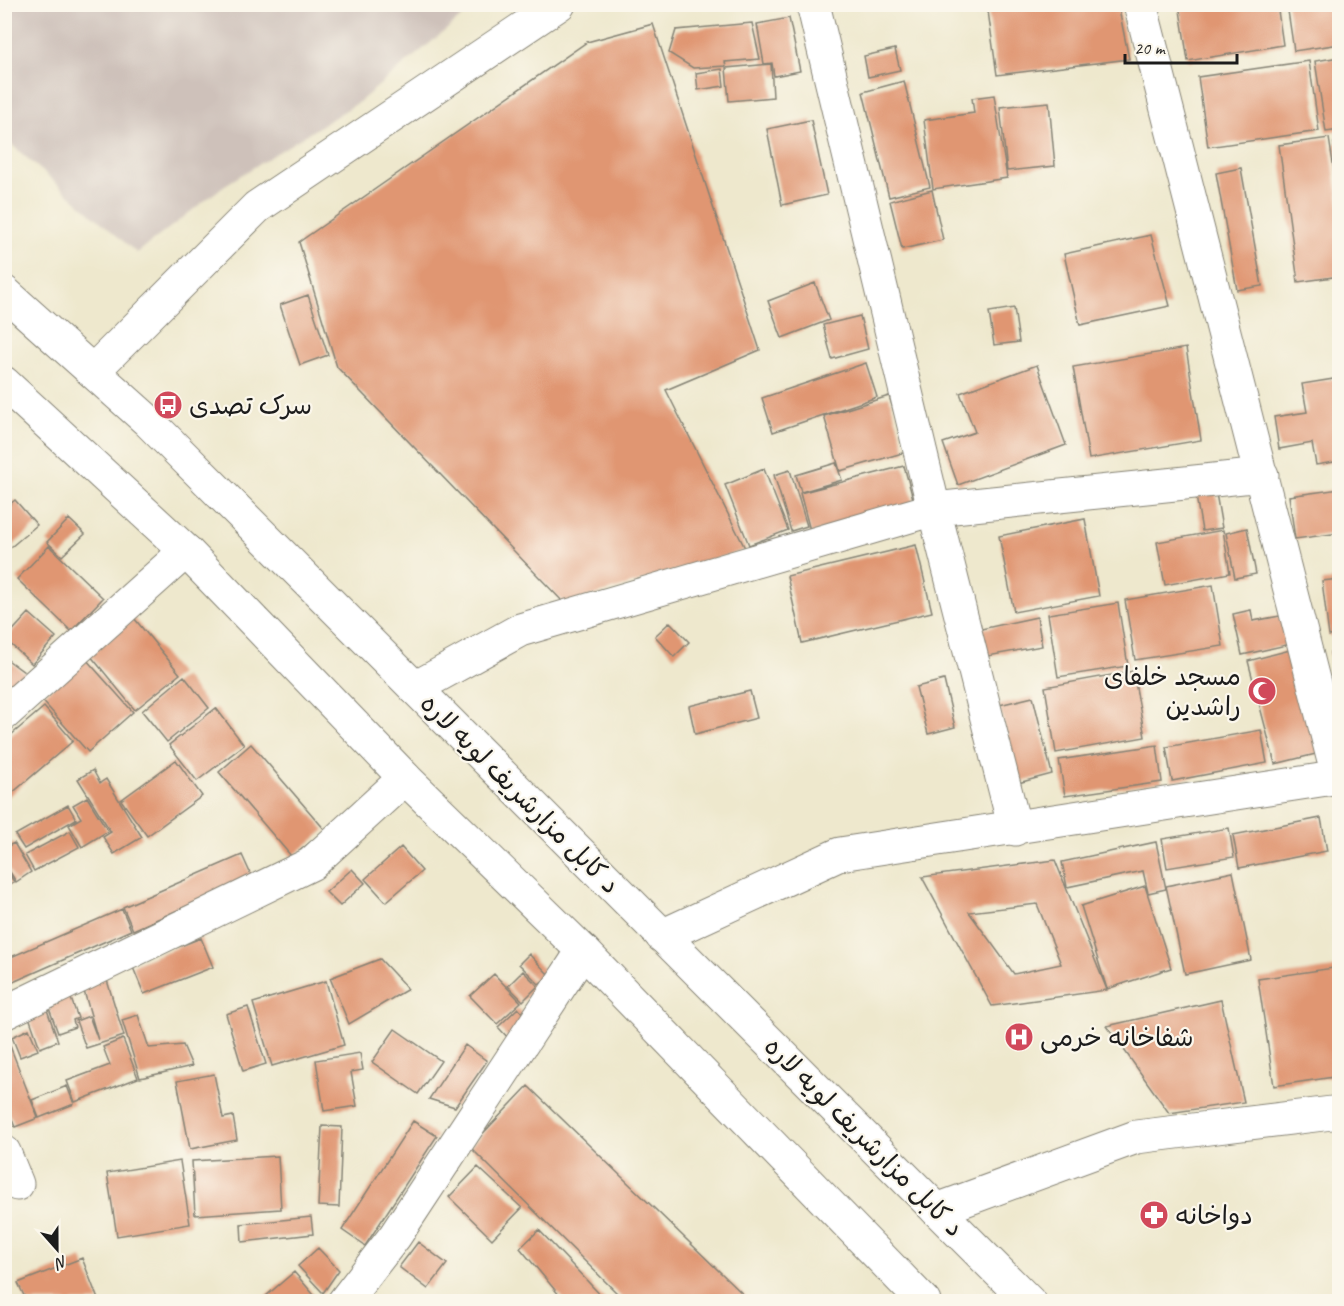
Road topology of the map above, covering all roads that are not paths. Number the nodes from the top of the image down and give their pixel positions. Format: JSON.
{"nodes":[{"id":1,"x":559,"y":4,"type":"edge"},
{"id":2,"x":813,"y":4,"type":"edge"},
{"id":3,"x":1140,"y":4,"type":"edge"},
{"id":4,"x":4,"y":292,"type":"edge"},
{"id":5,"x":93,"y":371,"type":"junction"},
{"id":6,"x":4,"y":383,"type":"edge"},
{"id":7,"x":1262,"y":475,"type":"junction"},
{"id":8,"x":934,"y":508,"type":"junction"},
{"id":9,"x":186,"y":551,"type":"junction"},
{"id":10,"x":414,"y":688,"type":"junction"},
{"id":11,"x":4,"y":714,"type":"edge"},
{"id":12,"x":1339,"y":777,"type":"edge"},
{"id":13,"x":405,"y":778,"type":"junction"},
{"id":14,"x":1015,"y":829,"type":"junction"},
{"id":15,"x":662,"y":936,"type":"junction"},
{"id":16,"x":583,"y":951,"type":"junction"},
{"id":17,"x":4,"y":1013,"type":"edge"},
{"id":18,"x":1340,"y":1112,"type":"edge"},
{"id":19,"x":4,"y":1152,"type":"edge"},
{"id":20,"x":17,"y":1184,"type":"dead end"},
{"id":21,"x":937,"y":1210,"type":"junction"},
{"id":22,"x":344,"y":1302,"type":"edge"},
{"id":23,"x":924,"y":1302,"type":"edge"},
{"id":24,"x":1029,"y":1302,"type":"edge"}],
"edges":[{"from":1,"to":5,"type":"main road"},
{"from":2,"to":8,"type":"main road"},
{"from":3,"to":7,"type":"main road"},
{"from":4,"to":5,"type":"main road","name":"د کابل مزارشریف لویه لاره"},
{"from":5,"to":10,"type":"main road","name":"د کابل مزارشریف لویه لاره"},
{"from":6,"to":9,"type":"main road"},
{"from":7,"to":8,"type":"main road"},
{"from":7,"to":12,"type":"main road"},
{"from":8,"to":10,"type":"main road"},
{"from":8,"to":14,"type":"main road"},
{"from":9,"to":11,"type":"main road"},
{"from":9,"to":13,"type":"main road"},
{"from":10,"to":15,"type":"main road","name":"د کابل مزارشریف لویه لاره"},
{"from":12,"to":14,"type":"main road"},
{"from":13,"to":16,"type":"main road"},
{"from":13,"to":17,"type":"main road"},
{"from":14,"to":15,"type":"main road"},
{"from":15,"to":21,"type":"main road","name":"د کابل مزارشریف لویه لاره"},
{"from":16,"to":22,"type":"main road"},
{"from":16,"to":23,"type":"main road"},
{"from":18,"to":21,"type":"main road"},
{"from":19,"to":20,"type":"main road"},
{"from":21,"to":24,"type":"main road","name":"د کابل مزارشریف لویه لاره"}]}
